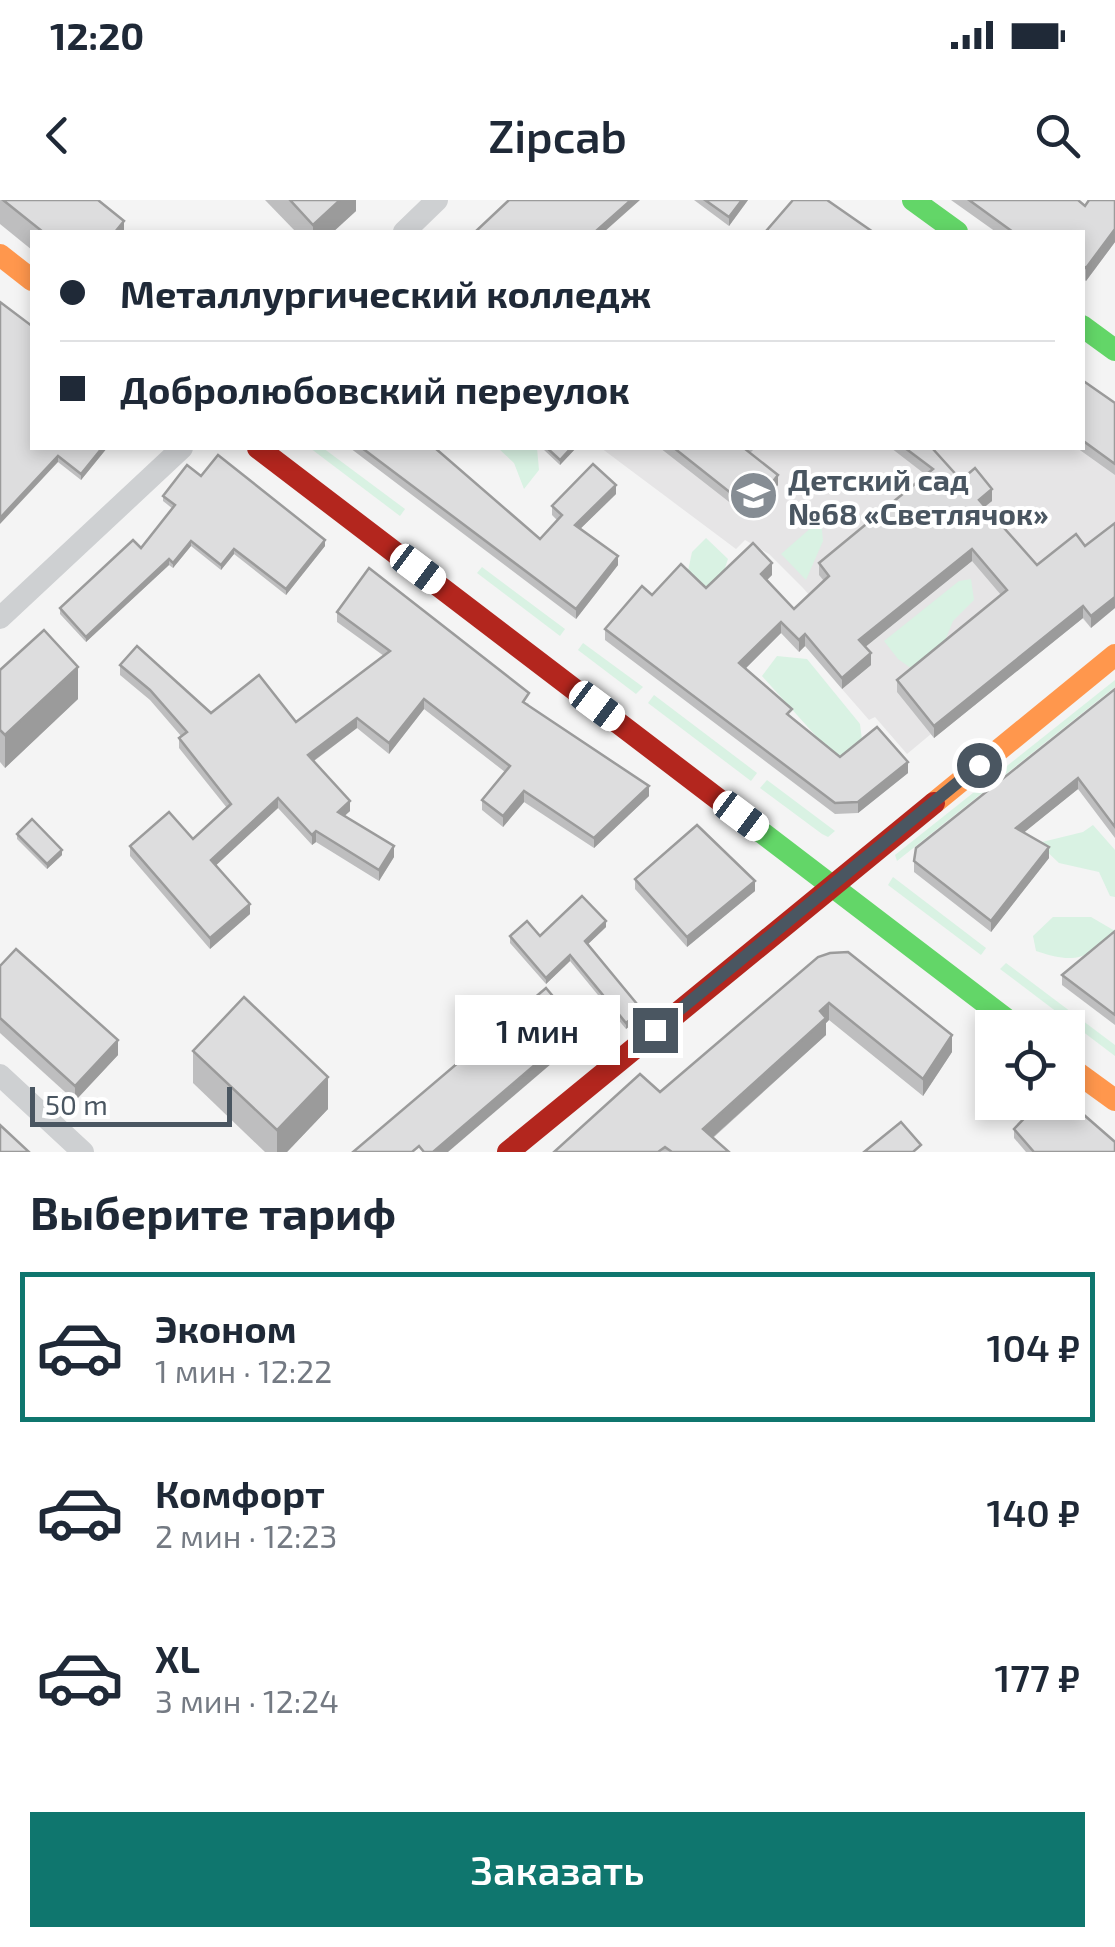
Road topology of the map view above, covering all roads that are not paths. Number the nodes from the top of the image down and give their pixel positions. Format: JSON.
{"nodes":[{"id":1,"x":437,"y":200,"type":"edge"},
{"id":2,"x":913,"y":200,"type":"edge"},
{"id":3,"x":406,"y":230,"type":"edge"},
{"id":4,"x":954,"y":230,"type":"edge"},
{"id":5,"x":0,"y":256,"type":"edge"},
{"id":6,"x":30,"y":278,"type":"edge"},
{"id":7,"x":1085,"y":328,"type":"edge"},
{"id":8,"x":1115,"y":350,"type":"edge"},
{"id":9,"x":180,"y":450,"type":"edge"},
{"id":10,"x":261,"y":450,"type":"edge"},
{"id":11,"x":0,"y":618,"type":"edge"},
{"id":12,"x":1115,"y":655,"type":"edge"},
{"id":13,"x":832,"y":885,"type":"junction"},
{"id":14,"x":995,"y":1010,"type":"edge"},
{"id":15,"x":0,"y":1076,"type":"edge"},
{"id":16,"x":1085,"y":1078,"type":"edge"},
{"id":17,"x":1115,"y":1100,"type":"edge"},
{"id":18,"x":83,"y":1152,"type":"edge"},
{"id":19,"x":508,"y":1152,"type":"edge"}],
"edges":[{"from":1,"to":3,"type":"street"},
{"from":2,"to":4,"type":"main road"},
{"from":5,"to":6,"type":"main road"},
{"from":7,"to":8,"type":"main road"},
{"from":9,"to":11,"type":"street"},
{"from":10,"to":13,"type":"main road"},
{"from":12,"to":13,"type":"main road"},
{"from":13,"to":14,"type":"main road"},
{"from":13,"to":19,"type":"main road"},
{"from":15,"to":18,"type":"street"},
{"from":16,"to":17,"type":"main road"}]}
